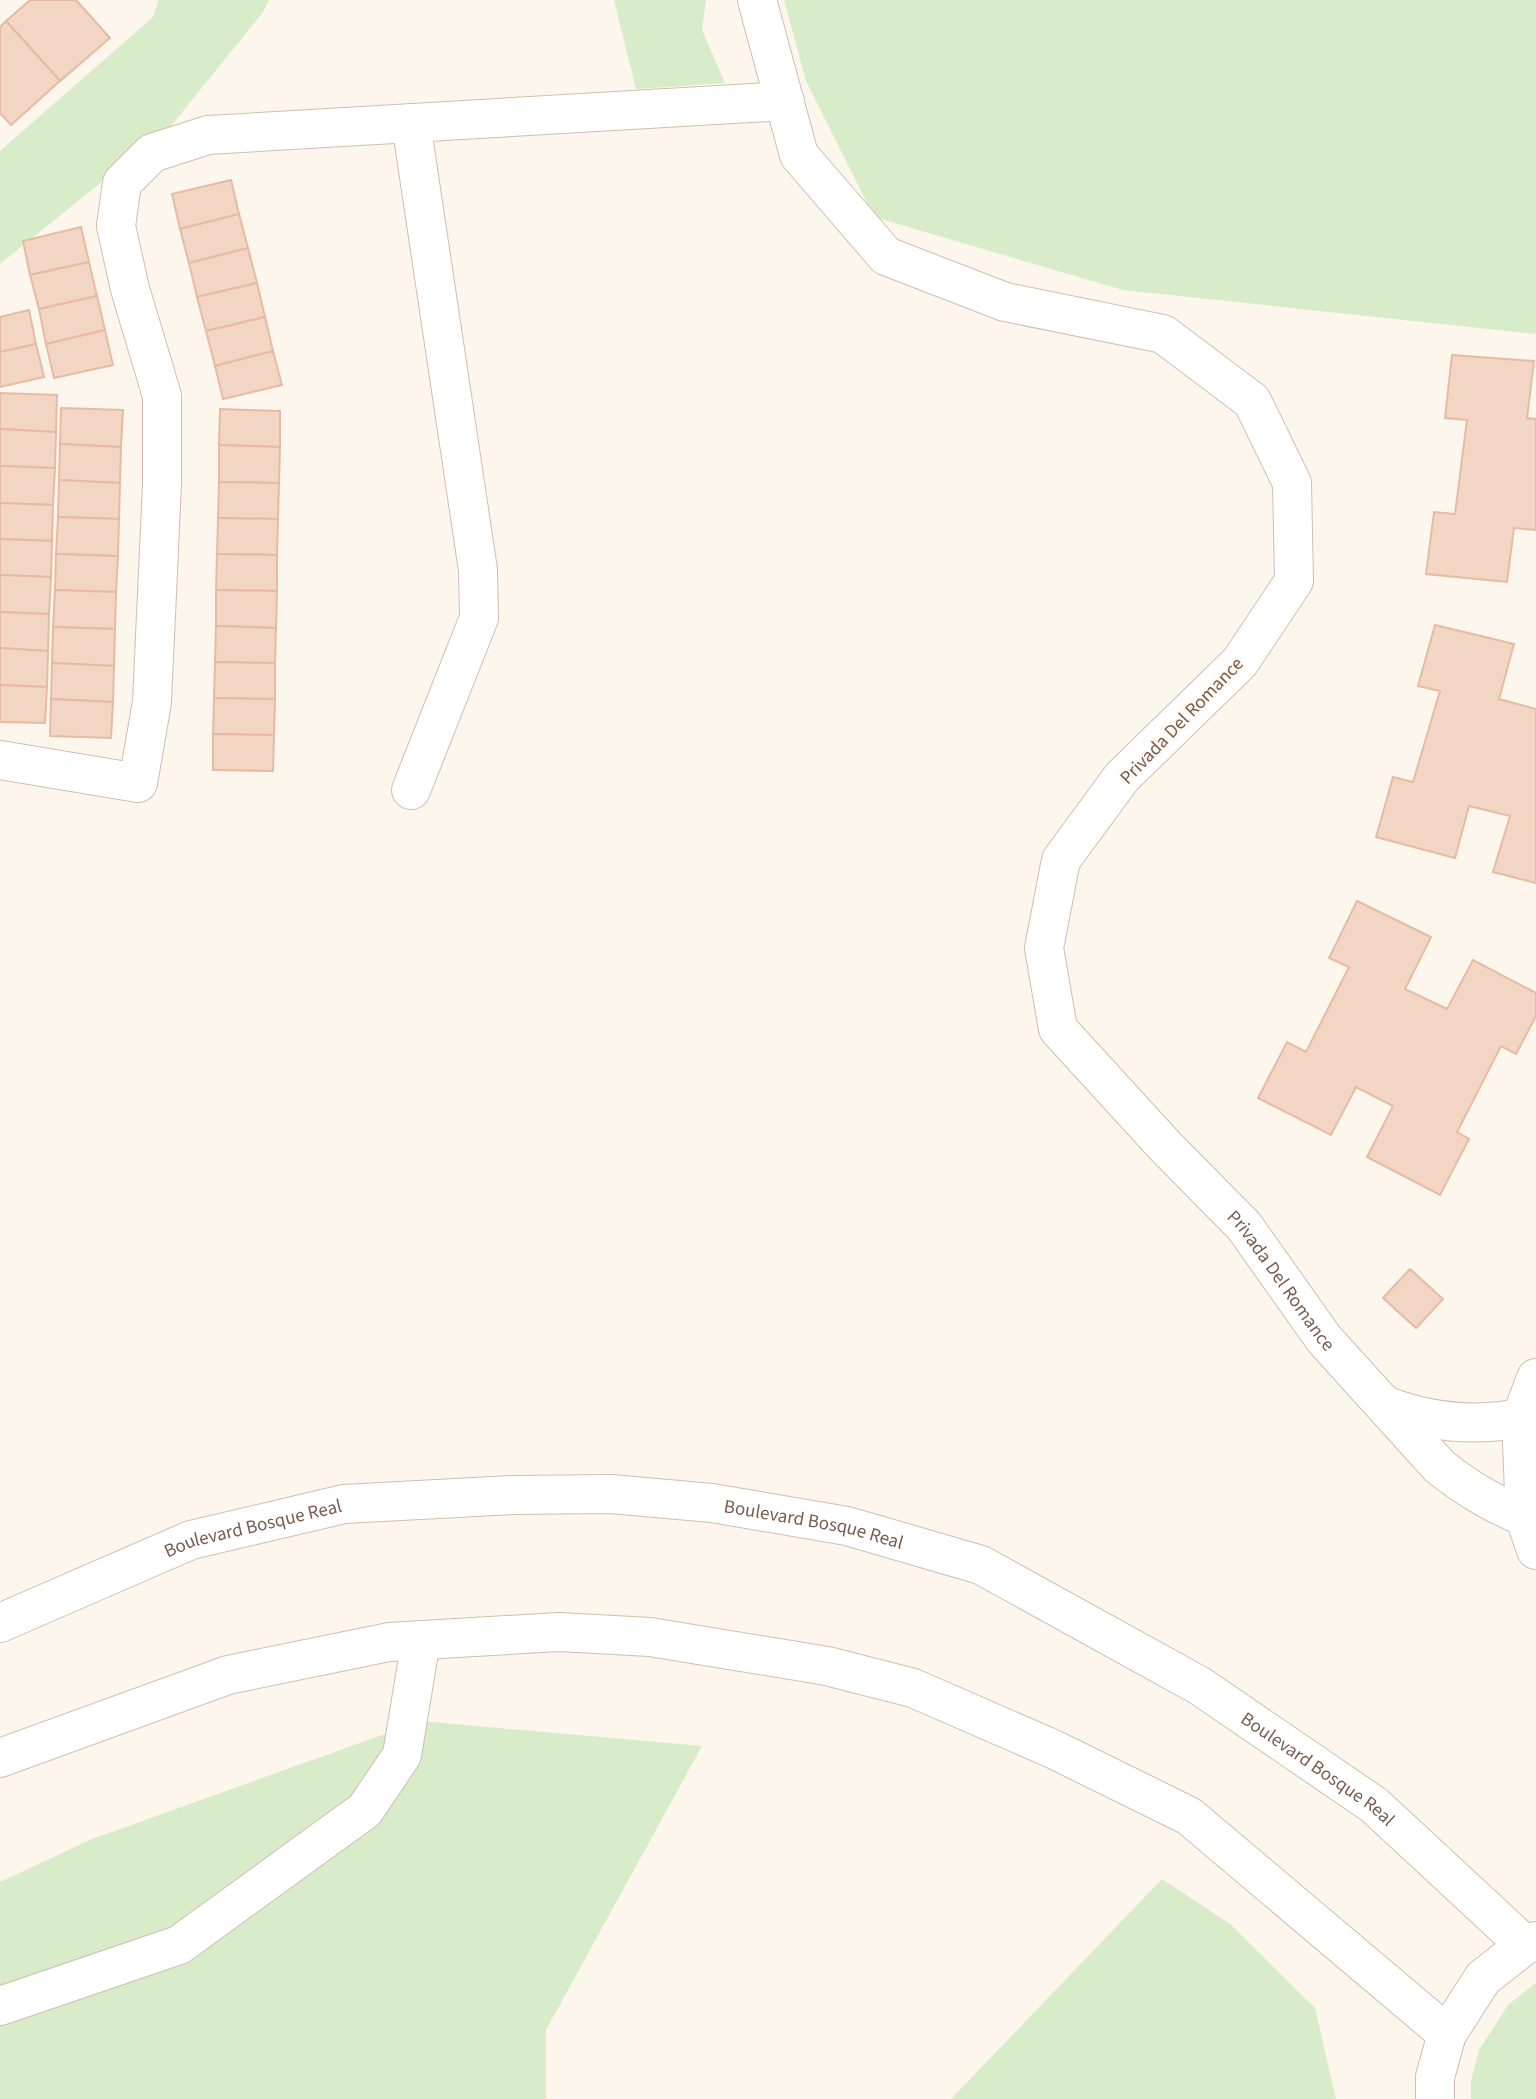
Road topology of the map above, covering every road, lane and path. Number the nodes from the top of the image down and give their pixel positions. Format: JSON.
{"nodes":[{"id":1,"x":757,"y":0,"type":"edge"},
{"id":2,"x":785,"y":101,"type":"junction"},
{"id":3,"x":411,"y":123,"type":"junction"},
{"id":4,"x":0,"y":760,"type":"edge"},
{"id":5,"x":411,"y":790,"type":"dead end"},
{"id":6,"x":1536,"y":1378,"type":"edge"},
{"id":7,"x":1382,"y":1404,"type":"junction"},
{"id":8,"x":1529,"y":1416,"type":"edge"},
{"id":9,"x":1532,"y":1530,"type":"edge"},
{"id":10,"x":0,"y":1623,"type":"edge"},
{"id":11,"x":421,"y":1640,"type":"junction"},
{"id":12,"x":0,"y":1758,"type":"edge"},
{"id":13,"x":1530,"y":1943,"type":"edge"},
{"id":14,"x":0,"y":2006,"type":"edge"},
{"id":15,"x":1447,"y":2034,"type":"junction"},
{"id":16,"x":1435,"y":2099,"type":"edge"}],
"edges":[{"from":1,"to":2,"type":"street","name":"Privada Del Romance"},
{"from":2,"to":3,"type":"street"},
{"from":2,"to":7,"type":"street","name":"Privada Del Romance"},
{"from":3,"to":4,"type":"street"},
{"from":3,"to":5,"type":"street"},
{"from":6,"to":8,"type":"street"},
{"from":7,"to":8,"type":"street","name":"Privada Del Romance"},
{"from":7,"to":9,"type":"street","name":"Privada Del Romance"},
{"from":8,"to":9,"type":"street"},
{"from":10,"to":13,"type":"street","name":"Boulevard Bosque Real"},
{"from":11,"to":12,"type":"street"},
{"from":11,"to":14,"type":"street"},
{"from":11,"to":15,"type":"street"},
{"from":13,"to":15,"type":"street"},
{"from":15,"to":16,"type":"street"}]}
